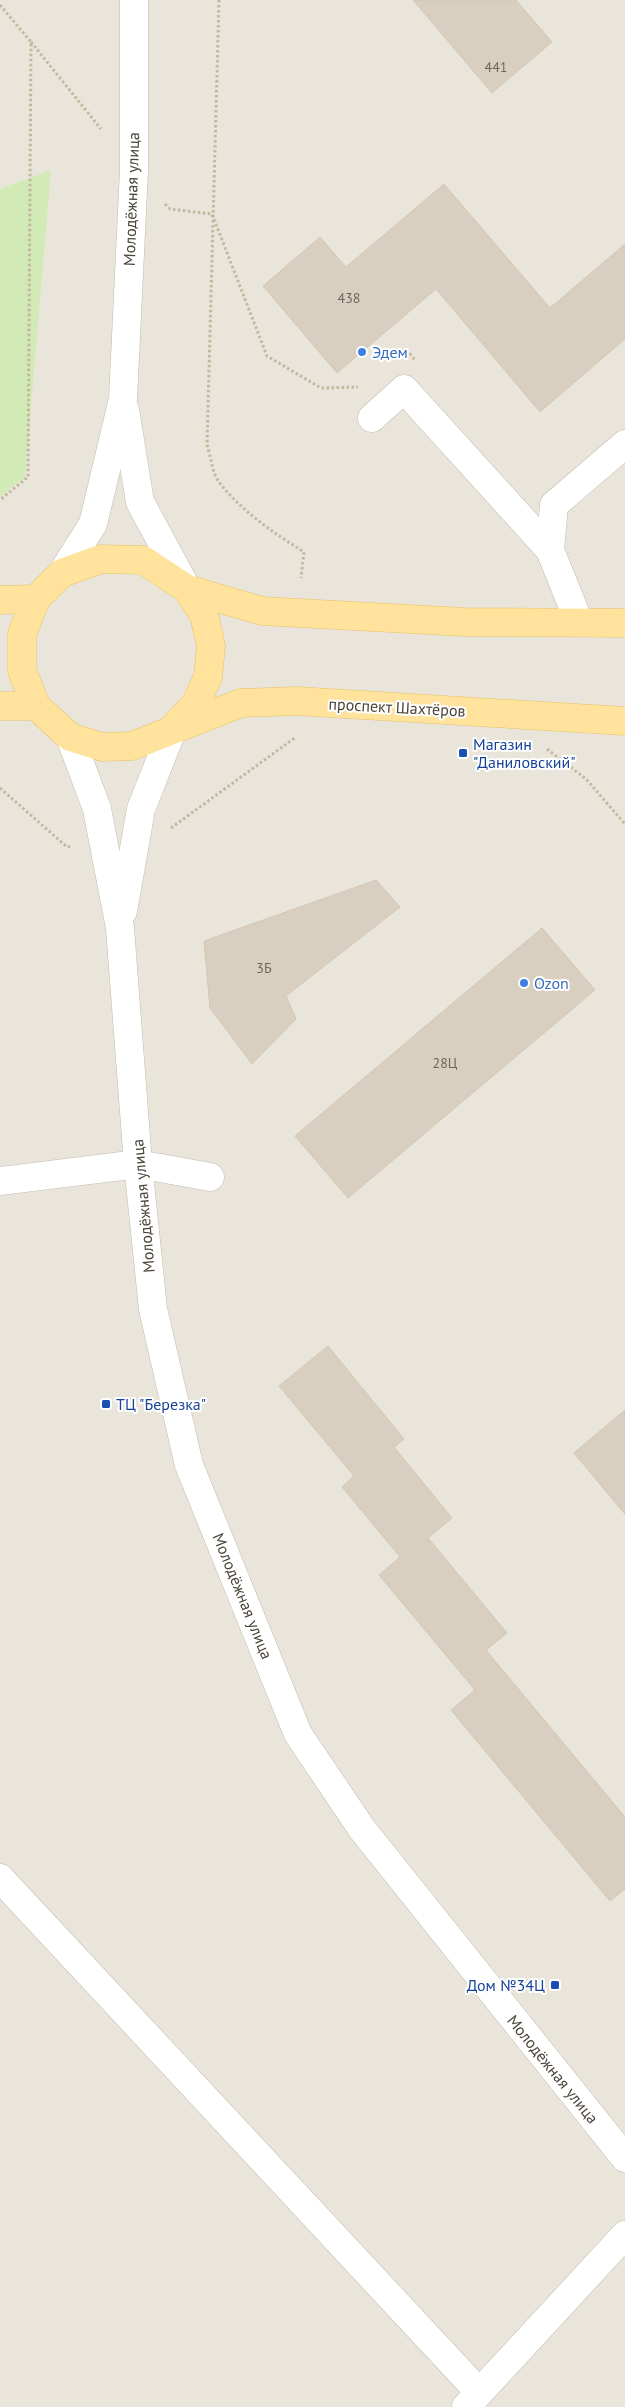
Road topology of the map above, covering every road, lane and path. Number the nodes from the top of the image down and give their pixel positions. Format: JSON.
{"nodes":[{"id":1,"x":134,"y":0,"type":"edge"},
{"id":2,"x":219,"y":0,"type":"edge"},
{"id":3,"x":0,"y":5,"type":"edge"},
{"id":4,"x":212,"y":214,"type":"junction"},
{"id":5,"x":402,"y":360,"type":"dead end"},
{"id":6,"x":417,"y":361,"type":"dead end"},
{"id":7,"x":364,"y":387,"type":"dead end"},
{"id":8,"x":123,"y":399,"type":"junction"},
{"id":9,"x":372,"y":418,"type":"dead end"},
{"id":10,"x":625,"y":444,"type":"edge"},
{"id":11,"x":0,"y":500,"type":"edge"},
{"id":12,"x":550,"y":550,"type":"junction"},
{"id":13,"x":62,"y":573,"type":"junction"},
{"id":14,"x":301,"y":578,"type":"dead end"},
{"id":15,"x":187,"y":589,"type":"junction"},
{"id":16,"x":36,"y":599,"type":"junction"},
{"id":17,"x":0,"y":600,"type":"edge"},
{"id":18,"x":579,"y":622,"type":"junction"},
{"id":19,"x":625,"y":623,"type":"edge"},
{"id":20,"x":0,"y":706,"type":"edge"},
{"id":21,"x":36,"y":706,"type":"junction"},
{"id":22,"x":625,"y":721,"type":"edge"},
{"id":23,"x":173,"y":728,"type":"junction"},
{"id":24,"x":70,"y":737,"type":"junction"},
{"id":25,"x":546,"y":748,"type":"dead end"},
{"id":26,"x":625,"y":824,"type":"edge"},
{"id":27,"x":120,"y":928,"type":"junction"},
{"id":28,"x":138,"y":1164,"type":"junction"},
{"id":29,"x":210,"y":1177,"type":"dead end"},
{"id":30,"x":0,"y":1181,"type":"edge"},
{"id":31,"x":0,"y":1878,"type":"edge"},
{"id":32,"x":625,"y":2158,"type":"edge"},
{"id":33,"x":625,"y":2235,"type":"edge"},
{"id":34,"x":472,"y":2400,"type":"edge"}],
"edges":[{"from":1,"to":8,"type":"street","name":"Молодёжная улица"},
{"from":2,"to":4,"type":"path"},
{"from":3,"to":11,"type":"path"},
{"from":4,"to":7,"type":"path"},
{"from":4,"to":14,"type":"path"},
{"from":5,"to":6,"type":"path"},
{"from":8,"to":13,"type":"street","name":"Молодёжная улица"},
{"from":8,"to":15,"type":"street","name":"Молодёжная улица"},
{"from":9,"to":12,"type":"street"},
{"from":10,"to":12,"type":"street"},
{"from":12,"to":18,"type":"street"},
{"from":13,"to":15,"type":"main road"},
{"from":13,"to":16,"type":"main road"},
{"from":15,"to":18,"type":"main road"},
{"from":15,"to":23,"type":"main road"},
{"from":16,"to":17,"type":"main road"},
{"from":16,"to":21,"type":"main road"},
{"from":18,"to":19,"type":"main road"},
{"from":20,"to":21,"type":"main road"},
{"from":21,"to":24,"type":"main road"},
{"from":22,"to":23,"type":"main road","name":"проспект Шахтёров"},
{"from":23,"to":24,"type":"main road","name":"проспект Шахтёров"},
{"from":23,"to":27,"type":"street","name":"Молодёжная улица"},
{"from":24,"to":27,"type":"street","name":"Молодёжная улица"},
{"from":25,"to":26,"type":"path"},
{"from":27,"to":28,"type":"street","name":"Молодёжная улица"},
{"from":28,"to":29,"type":"street"},
{"from":28,"to":30,"type":"street"},
{"from":28,"to":32,"type":"street","name":"Молодёжная улица"},
{"from":31,"to":34,"type":"street"},
{"from":33,"to":34,"type":"street"}]}
